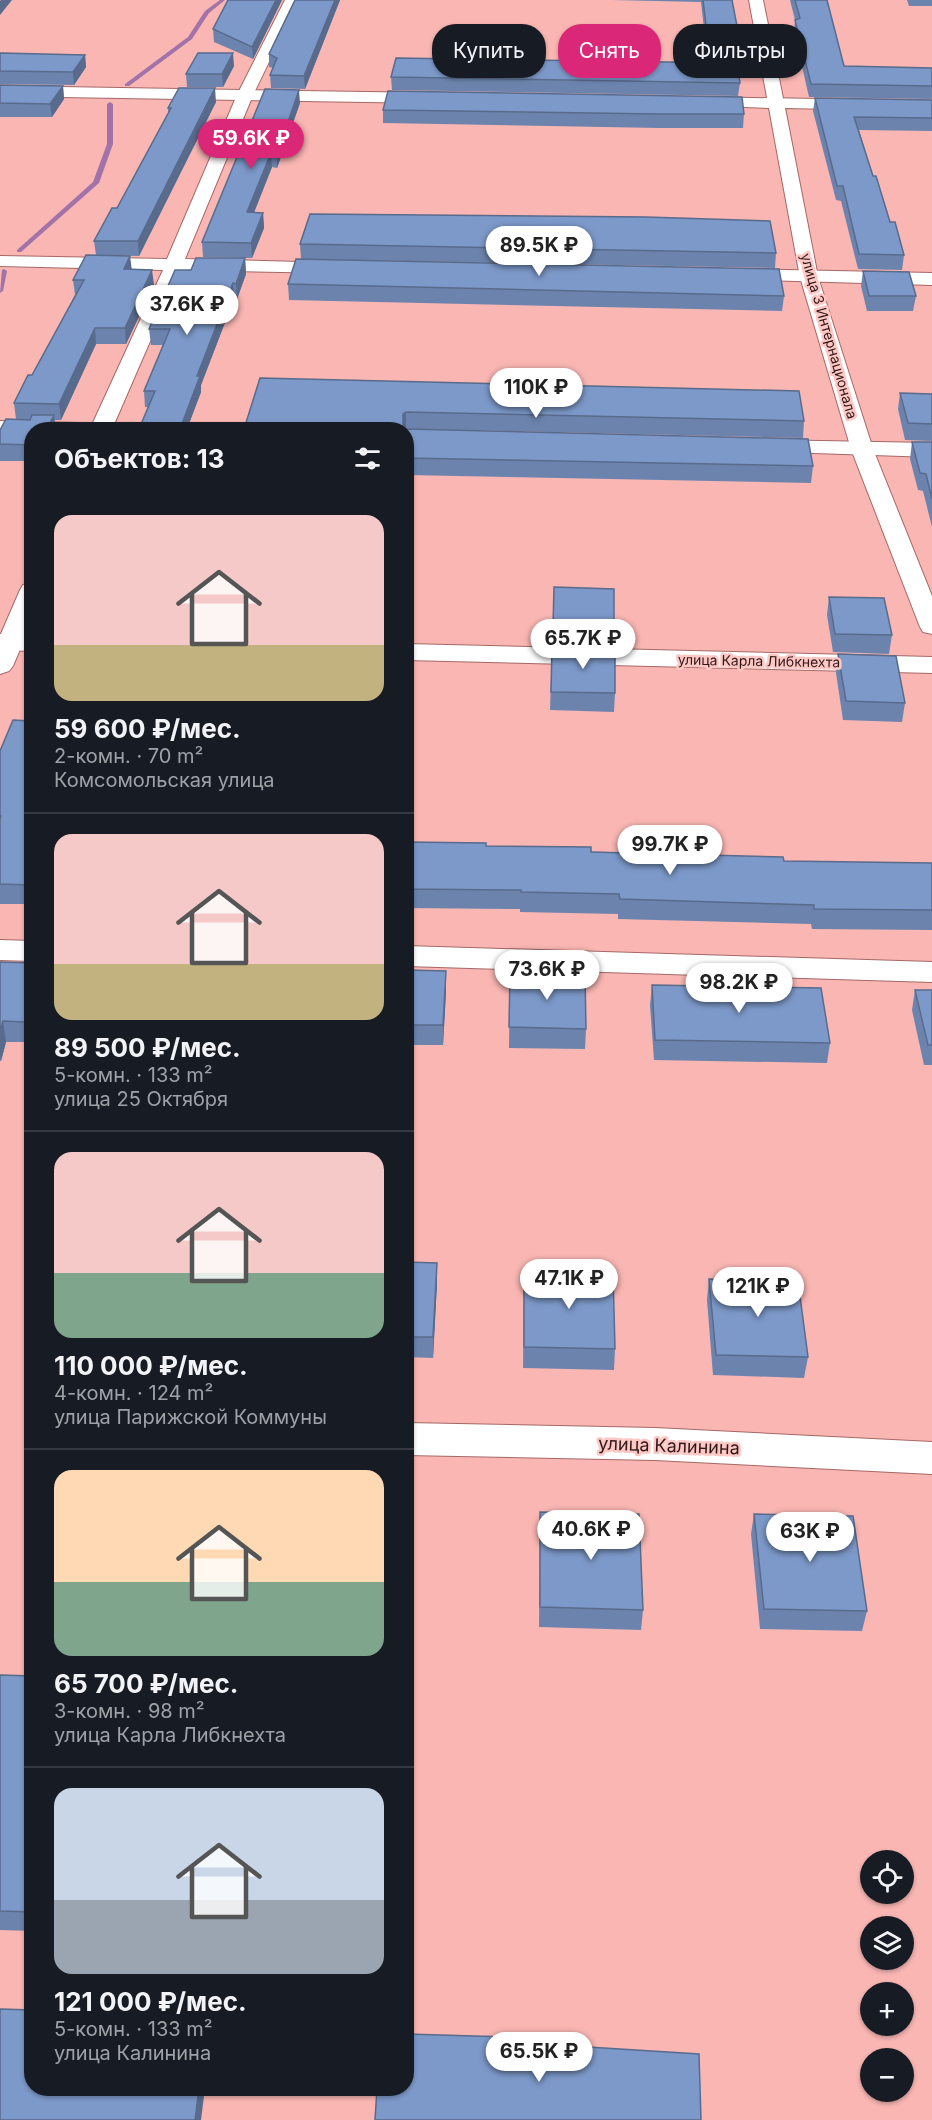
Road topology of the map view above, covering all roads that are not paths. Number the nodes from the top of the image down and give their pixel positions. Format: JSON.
{"nodes":[{"id":1,"x":292,"y":0,"type":"edge"},
{"id":2,"x":756,"y":0,"type":"edge"},
{"id":3,"x":0,"y":91,"type":"edge"},
{"id":4,"x":245,"y":95,"type":"junction"},
{"id":5,"x":446,"y":98,"type":"edge"},
{"id":6,"x":681,"y":102,"type":"edge"},
{"id":7,"x":776,"y":103,"type":"junction"},
{"id":8,"x":932,"y":106,"type":"edge"},
{"id":9,"x":0,"y":261,"type":"edge"},
{"id":10,"x":174,"y":265,"type":"junction"},
{"id":11,"x":354,"y":269,"type":"edge"},
{"id":12,"x":713,"y":275,"type":"edge"},
{"id":13,"x":809,"y":277,"type":"junction"},
{"id":14,"x":932,"y":279,"type":"edge"},
{"id":15,"x":103,"y":422,"type":"edge"},
{"id":16,"x":0,"y":427,"type":"edge"},
{"id":17,"x":24,"y":428,"type":"edge"},
{"id":18,"x":742,"y":446,"type":"edge"},
{"id":19,"x":862,"y":449,"type":"junction"},
{"id":20,"x":932,"y":450,"type":"edge"},
{"id":21,"x":24,"y":613,"type":"edge"},
{"id":22,"x":932,"y":627,"type":"edge"},
{"id":23,"x":14,"y":642,"type":"edge"},
{"id":24,"x":414,"y":652,"type":"edge"},
{"id":25,"x":932,"y":665,"type":"edge"},
{"id":26,"x":0,"y":666,"type":"edge"},
{"id":27,"x":0,"y":950,"type":"edge"},
{"id":28,"x":24,"y":951,"type":"edge"},
{"id":29,"x":414,"y":956,"type":"edge"},
{"id":30,"x":932,"y":972,"type":"edge"},
{"id":31,"x":414,"y":1439,"type":"edge"},
{"id":32,"x":932,"y":1458,"type":"edge"}],
"edges":[{"from":1,"to":4,"type":"street"},
{"from":2,"to":7,"type":"street","name":"улица 3 Интернационала"},
{"from":3,"to":4,"type":"street"},
{"from":4,"to":5,"type":"street"},
{"from":4,"to":10,"type":"street"},
{"from":6,"to":7,"type":"street"},
{"from":7,"to":8,"type":"street"},
{"from":7,"to":13,"type":"street","name":"улица 3 Интернационала"},
{"from":9,"to":10,"type":"street"},
{"from":10,"to":11,"type":"street"},
{"from":10,"to":15,"type":"street"},
{"from":12,"to":13,"type":"street"},
{"from":13,"to":14,"type":"street"},
{"from":13,"to":19,"type":"street","name":"улица 3 Интернационала"},
{"from":16,"to":17,"type":"street"},
{"from":18,"to":19,"type":"street"},
{"from":19,"to":20,"type":"street"},
{"from":19,"to":22,"type":"street","name":"улица 3 Интернационала"},
{"from":21,"to":23,"type":"street"},
{"from":23,"to":26,"type":"street"},
{"from":24,"to":25,"type":"street","name":"улица Карла Либкнехта"},
{"from":27,"to":28,"type":"street"},
{"from":29,"to":30,"type":"street"},
{"from":31,"to":32,"type":"street","name":"улица Калинина"}]}
